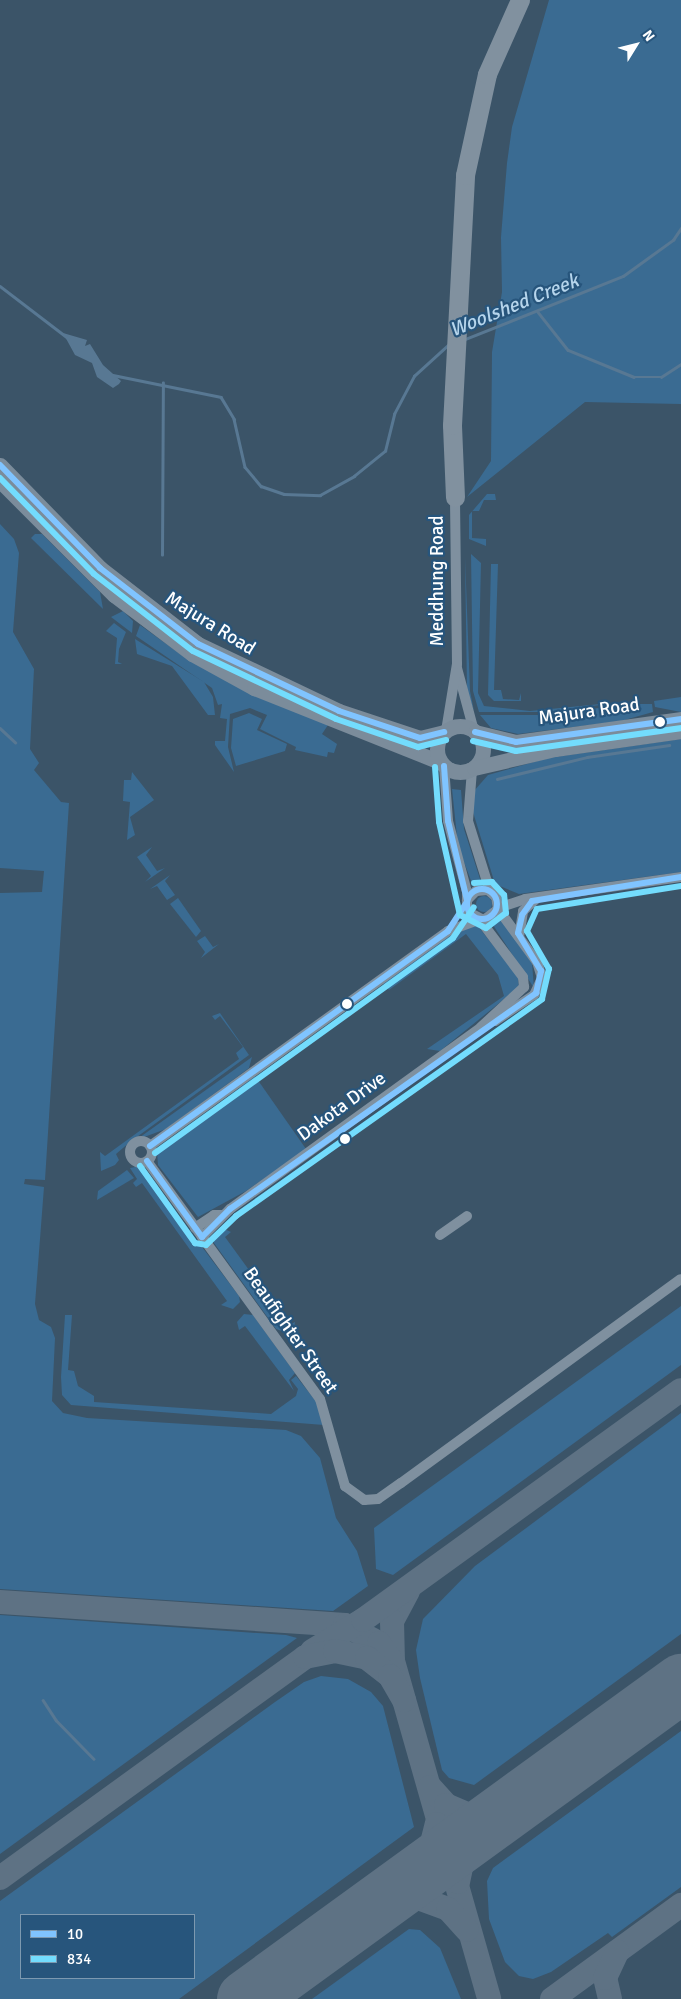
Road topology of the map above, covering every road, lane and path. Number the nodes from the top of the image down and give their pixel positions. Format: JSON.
{"nodes":[{"id":1,"x":520,"y":0,"type":"edge"},
{"id":2,"x":0,"y":465,"type":"edge"},
{"id":3,"x":0,"y":481,"type":"edge"},
{"id":4,"x":454,"y":497,"type":"joint"},
{"id":5,"x":457,"y":664,"type":"junction"},
{"id":6,"x":681,"y":720,"type":"edge"},
{"id":7,"x":474,"y":731,"type":"junction"},
{"id":8,"x":681,"y":731,"type":"edge"},
{"id":9,"x":445,"y":732,"type":"junction"},
{"id":10,"x":442,"y":764,"type":"junction"},
{"id":11,"x":473,"y":769,"type":"junction"},
{"id":12,"x":681,"y":877,"type":"edge"},
{"id":13,"x":491,"y":892,"type":"junction"},
{"id":14,"x":542,"y":897,"type":"junction"},
{"id":15,"x":525,"y":899,"type":"junction"},
{"id":16,"x":467,"y":901,"type":"junction"},
{"id":17,"x":498,"y":909,"type":"junction"},
{"id":18,"x":479,"y":920,"type":"junction"},
{"id":19,"x":448,"y":931,"type":"junction"},
{"id":20,"x":519,"y":938,"type":"junction"},
{"id":21,"x":481,"y":1027,"type":"junction"},
{"id":22,"x":150,"y":1146,"type":"junction"},
{"id":23,"x":147,"y":1161,"type":"junction"},
{"id":24,"x":222,"y":1215,"type":"junction"},
{"id":25,"x":467,"y":1216,"type":"dead end"},
{"id":26,"x":196,"y":1228,"type":"junction"},
{"id":27,"x":440,"y":1236,"type":"dead end"},
{"id":28,"x":202,"y":1237,"type":"junction"},
{"id":29,"x":681,"y":1280,"type":"edge"}],
"edges":[{"from":1,"to":4,"type":"highway"},
{"from":2,"to":9,"type":"main road","name":"Majura Road"},
{"from":3,"to":10,"type":"main road","name":"Majura Road"},
{"from":4,"to":5,"type":"street","name":"Meddhung Road"},
{"from":5,"to":7,"type":"street","name":"Meddhung Road"},
{"from":5,"to":9,"type":"street","name":"Meddhung Road"},
{"from":6,"to":7,"type":"main road","name":"Majura Road"},
{"from":7,"to":9,"type":"main road"},
{"from":7,"to":11,"type":"main road"},
{"from":8,"to":11,"type":"main road","name":"Majura Road"},
{"from":9,"to":10,"type":"main road"},
{"from":10,"to":11,"type":"main road"},
{"from":10,"to":16,"type":"street"},
{"from":11,"to":13,"type":"street"},
{"from":12,"to":14,"type":"street"},
{"from":13,"to":15,"type":"street"},
{"from":13,"to":16,"type":"street"},
{"from":13,"to":17,"type":"street"},
{"from":14,"to":15,"type":"street"},
{"from":14,"to":20,"type":"street"},
{"from":15,"to":17,"type":"street"},
{"from":16,"to":18,"type":"street"},
{"from":16,"to":19,"type":"street"},
{"from":17,"to":18,"type":"street"},
{"from":17,"to":20,"type":"street"},
{"from":18,"to":19,"type":"street"},
{"from":18,"to":21,"type":"street"},
{"from":19,"to":22,"type":"street"},
{"from":20,"to":21,"type":"street"},
{"from":21,"to":24,"type":"street","name":"Dakota Drive"},
{"from":22,"to":23,"type":"street"},
{"from":22,"to":23,"type":"street","name":"Beaufighter Street"},
{"from":23,"to":26,"type":"street","name":"Beaufighter Street"},
{"from":24,"to":26,"type":"street","name":"Dakota Drive"},
{"from":24,"to":28,"type":"street","name":"Dakota Drive"},
{"from":25,"to":27,"type":"street"},
{"from":26,"to":28,"type":"street","name":"Beaufighter Street"},
{"from":28,"to":29,"type":"street","name":"Beaufighter Street"}]}
